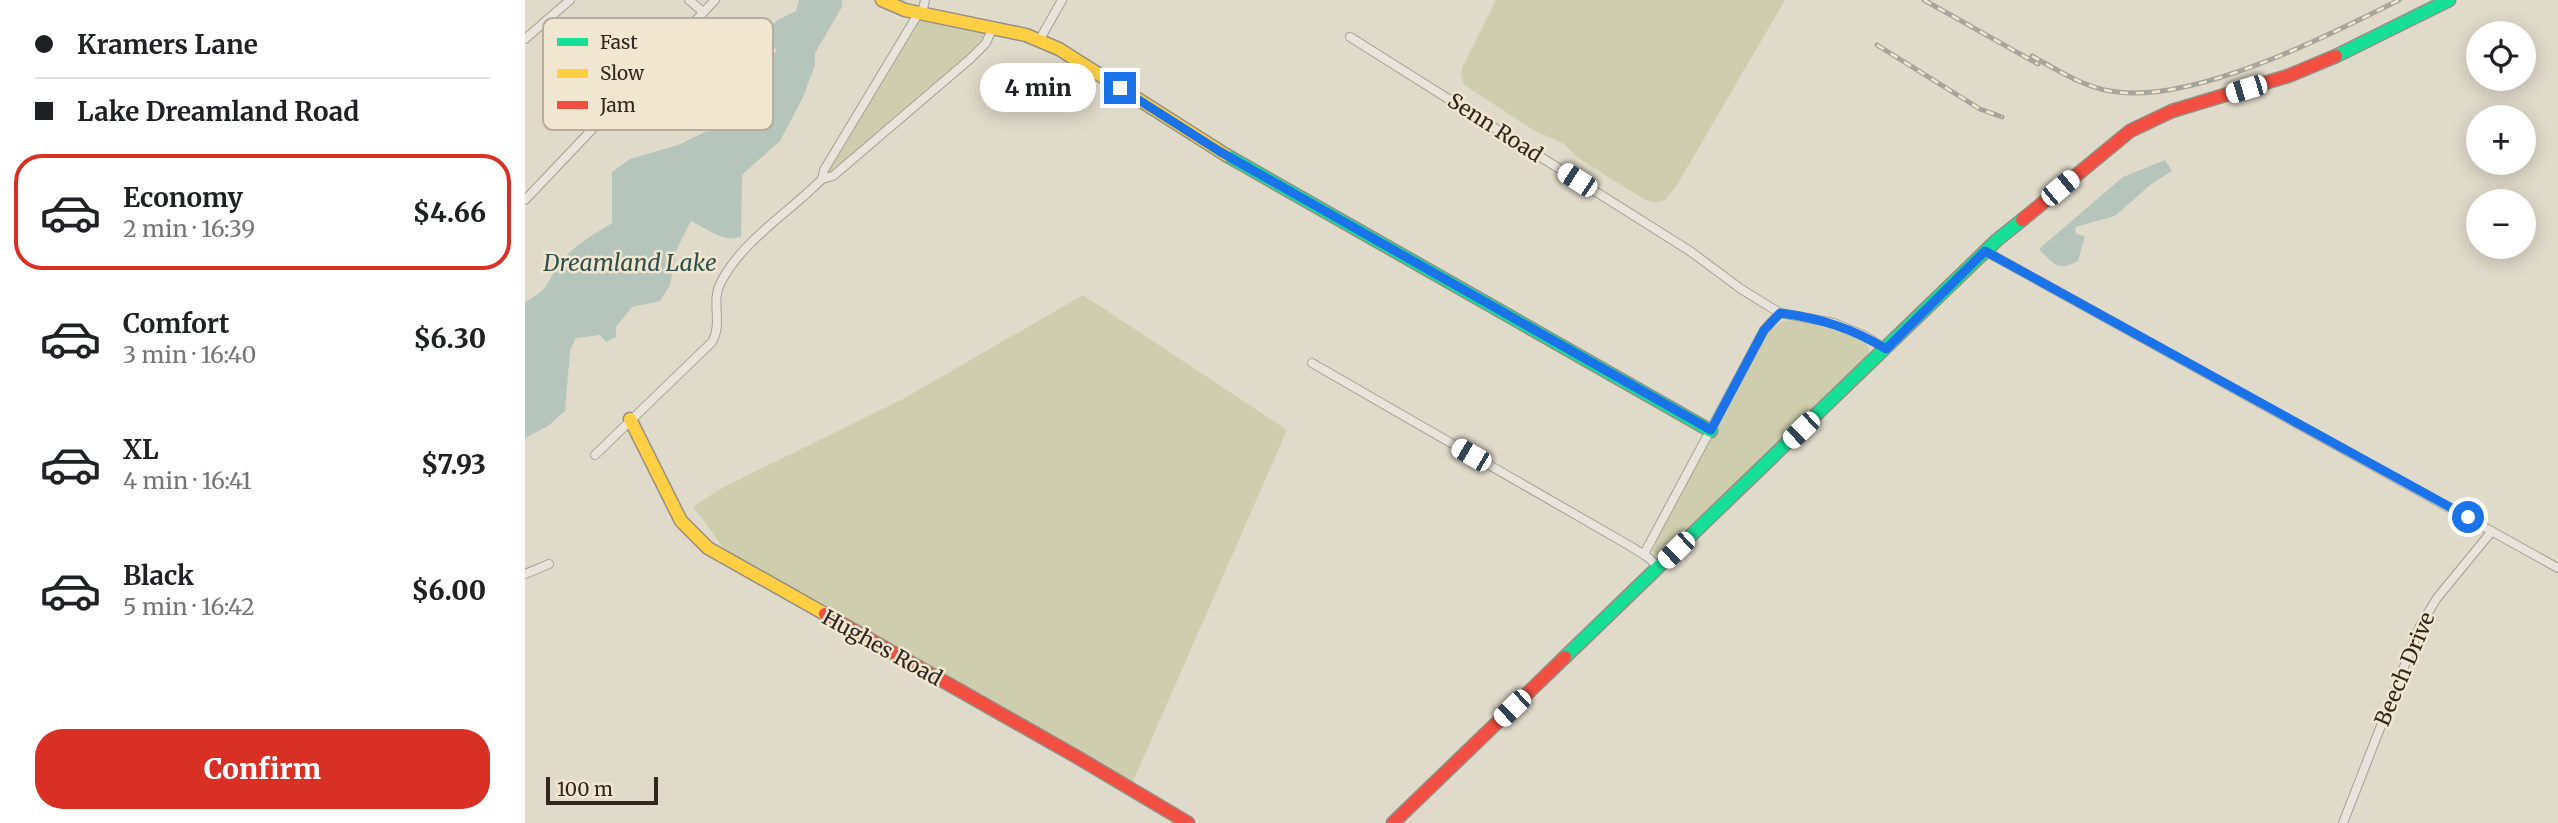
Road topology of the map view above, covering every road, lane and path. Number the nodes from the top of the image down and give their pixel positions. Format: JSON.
{"nodes":[{"id":1,"x":570,"y":0,"type":"edge"},
{"id":2,"x":689,"y":0,"type":"edge"},
{"id":3,"x":715,"y":0,"type":"edge"},
{"id":4,"x":882,"y":0,"type":"edge"},
{"id":5,"x":925,"y":0,"type":"edge"},
{"id":6,"x":1062,"y":0,"type":"edge"},
{"id":7,"x":2449,"y":0,"type":"edge"},
{"id":8,"x":703,"y":12,"type":"junction"},
{"id":9,"x":920,"y":14,"type":"junction"},
{"id":10,"x":549,"y":18,"type":"edge"},
{"id":11,"x":697,"y":18,"type":"edge"},
{"id":12,"x":543,"y":23,"type":"edge"},
{"id":13,"x":993,"y":27,"type":"junction"},
{"id":14,"x":1350,"y":37,"type":"dead end"},
{"id":15,"x":525,"y":39,"type":"edge"},
{"id":16,"x":1040,"y":39,"type":"junction"},
{"id":17,"x":591,"y":130,"type":"edge"},
{"id":18,"x":822,"y":179,"type":"junction"},
{"id":19,"x":525,"y":200,"type":"edge"},
{"id":20,"x":1985,"y":251,"type":"junction"},
{"id":21,"x":1780,"y":313,"type":"junction"},
{"id":22,"x":1886,"y":349,"type":"junction"},
{"id":23,"x":1313,"y":363,"type":"dead end"},
{"id":24,"x":630,"y":419,"type":"junction"},
{"id":25,"x":1711,"y":430,"type":"junction"},
{"id":26,"x":595,"y":455,"type":"dead end"},
{"id":27,"x":2492,"y":531,"type":"junction"},
{"id":28,"x":1644,"y":554,"type":"junction"},
{"id":29,"x":549,"y":564,"type":"dead end"},
{"id":30,"x":1658,"y":567,"type":"junction"},
{"id":31,"x":2558,"y":568,"type":"edge"},
{"id":32,"x":525,"y":574,"type":"edge"},
{"id":33,"x":1188,"y":823,"type":"edge"},
{"id":34,"x":1393,"y":823,"type":"edge"},
{"id":35,"x":2343,"y":823,"type":"edge"}],
"edges":[{"from":1,"to":10,"type":"street"},
{"from":2,"to":8,"type":"street"},
{"from":3,"to":8,"type":"street"},
{"from":4,"to":9,"type":"street"},
{"from":5,"to":9,"type":"street"},
{"from":6,"to":16,"type":"street"},
{"from":7,"to":20,"type":"street"},
{"from":8,"to":11,"type":"street"},
{"from":9,"to":13,"type":"street"},
{"from":9,"to":18,"type":"street"},
{"from":12,"to":15,"type":"street"},
{"from":13,"to":16,"type":"street"},
{"from":13,"to":18,"type":"street"},
{"from":14,"to":21,"type":"street","name":"Senn Road"},
{"from":16,"to":25,"type":"street"},
{"from":17,"to":19,"type":"street"},
{"from":18,"to":24,"type":"street"},
{"from":20,"to":22,"type":"street"},
{"from":20,"to":27,"type":"street"},
{"from":21,"to":22,"type":"street"},
{"from":21,"to":25,"type":"street"},
{"from":22,"to":30,"type":"street"},
{"from":23,"to":28,"type":"street"},
{"from":24,"to":26,"type":"street"},
{"from":24,"to":33,"type":"street","name":"Hughes Road"},
{"from":25,"to":28,"type":"street"},
{"from":27,"to":31,"type":"street"},
{"from":27,"to":35,"type":"street","name":"Beech Drive"},
{"from":28,"to":30,"type":"street"},
{"from":29,"to":32,"type":"street"},
{"from":30,"to":34,"type":"street"}]}
